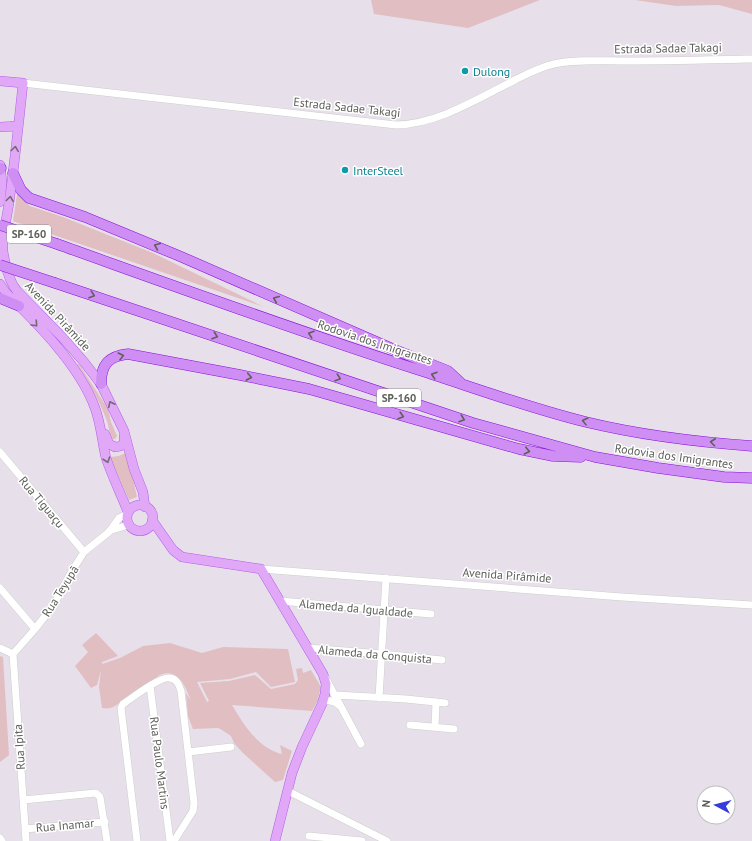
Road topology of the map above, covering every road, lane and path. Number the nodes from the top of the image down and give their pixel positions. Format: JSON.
{"nodes":[{"id":1,"x":752,"y":59,"type":"edge"},
{"id":2,"x":0,"y":82,"type":"edge"},
{"id":3,"x":23,"y":84,"type":"junction"},
{"id":4,"x":18,"y":126,"type":"junction"},
{"id":5,"x":0,"y":127,"type":"edge"},
{"id":6,"x":0,"y":168,"type":"edge"},
{"id":7,"x":13,"y":173,"type":"junction"},
{"id":8,"x":0,"y":202,"type":"edge"},
{"id":9,"x":0,"y":225,"type":"edge"},
{"id":10,"x":0,"y":265,"type":"edge"},
{"id":11,"x":0,"y":284,"type":"edge"},
{"id":12,"x":0,"y":298,"type":"edge"},
{"id":13,"x":19,"y":306,"type":"junction"},
{"id":14,"x":101,"y":384,"type":"junction"},
{"id":15,"x":463,"y":385,"type":"junction"},
{"id":16,"x":95,"y":407,"type":"junction"},
{"id":17,"x":124,"y":431,"type":"junction"},
{"id":18,"x":752,"y":446,"type":"edge"},
{"id":19,"x":0,"y":452,"type":"edge"},
{"id":20,"x":595,"y":457,"type":"junction"},
{"id":21,"x":752,"y":478,"type":"edge"},
{"id":22,"x":145,"y":507,"type":"junction"},
{"id":23,"x":128,"y":513,"type":"junction"},
{"id":24,"x":152,"y":520,"type":"junction"},
{"id":25,"x":128,"y":525,"type":"junction"},
{"id":26,"x":147,"y":529,"type":"junction"},
{"id":27,"x":109,"y":532,"type":"junction"},
{"id":28,"x":161,"y":535,"type":"junction"},
{"id":29,"x":84,"y":552,"type":"junction"},
{"id":30,"x":261,"y":569,"type":"junction"},
{"id":31,"x":386,"y":578,"type":"junction"},
{"id":32,"x":0,"y":588,"type":"edge"},
{"id":33,"x":280,"y":601,"type":"junction"},
{"id":34,"x":752,"y":605,"type":"edge"},
{"id":35,"x":384,"y":610,"type":"junction"},
{"id":36,"x":432,"y":614,"type":"dead end"},
{"id":37,"x":35,"y":629,"type":"junction"},
{"id":38,"x":0,"y":648,"type":"edge"},
{"id":39,"x":308,"y":648,"type":"junction"},
{"id":40,"x":13,"y":654,"type":"junction"},
{"id":41,"x":382,"y":654,"type":"junction"},
{"id":42,"x":442,"y":660,"type":"dead end"},
{"id":43,"x":323,"y":674,"type":"junction"},
{"id":44,"x":150,"y":686,"type":"junction"},
{"id":45,"x":336,"y":696,"type":"junction"},
{"id":46,"x":379,"y":698,"type":"junction"},
{"id":47,"x":436,"y":702,"type":"junction"},
{"id":48,"x":446,"y":703,"type":"dead end"},
{"id":49,"x":322,"y":704,"type":"junction"},
{"id":50,"x":342,"y":708,"type":"junction"},
{"id":51,"x":410,"y":725,"type":"dead end"},
{"id":52,"x":435,"y":727,"type":"junction"},
{"id":53,"x":454,"y":729,"type":"dead end"},
{"id":54,"x":361,"y":744,"type":"dead end"},
{"id":55,"x":231,"y":747,"type":"dead end"},
{"id":56,"x":188,"y":752,"type":"junction"},
{"id":57,"x":288,"y":790,"type":"junction"},
{"id":58,"x":23,"y":800,"type":"junction"},
{"id":59,"x":105,"y":822,"type":"junction"},
{"id":60,"x":25,"y":829,"type":"junction"},
{"id":61,"x":309,"y":836,"type":"dead end"},
{"id":62,"x":0,"y":838,"type":"edge"},
{"id":63,"x":2,"y":841,"type":"edge"},
{"id":64,"x":26,"y":841,"type":"edge"},
{"id":65,"x":107,"y":841,"type":"edge"},
{"id":66,"x":137,"y":841,"type":"edge"},
{"id":67,"x":170,"y":841,"type":"edge"},
{"id":68,"x":174,"y":841,"type":"edge"},
{"id":69,"x":275,"y":841,"type":"edge"},
{"id":70,"x":362,"y":841,"type":"edge"},
{"id":71,"x":387,"y":841,"type":"edge"}],
"edges":[{"from":1,"to":3,"type":"street","name":"Estrada Sadae Takagi"},
{"from":2,"to":3,"type":"main road","name":"Estrada Sadae Takagi"},
{"from":3,"to":4,"type":"main road","name":"Avenida Pirâmide"},
{"from":4,"to":5,"type":"main road"},
{"from":7,"to":4,"type":"main road","name":"Avenida Pirâmide","one_way":true},
{"from":6,"to":8,"type":"main road"},
{"from":14,"to":7,"type":"main road","name":"Avenida Pirâmide","one_way":true},
{"from":15,"to":7,"type":"highway","one_way":true},
{"from":15,"to":9,"type":"highway","name":"Rodovia dos Imigrantes","number":"SP-160","one_way":true,"bridge":true},
{"from":10,"to":20,"type":"highway","name":"Rodovia dos Imigrantes","number":"SP-160","one_way":true,"bridge":true},
{"from":11,"to":13,"type":"main road","name":"Avenida Pirâmide"},
{"from":12,"to":13,"type":"highway"},
{"from":13,"to":16,"type":"main road","name":"Avenida Pirâmide","one_way":true},
{"from":17,"to":14,"type":"main road","name":"Avenida Pirâmide","one_way":true},
{"from":14,"to":20,"type":"highway","one_way":true},
{"from":18,"to":15,"type":"highway","name":"Rodovia dos Imigrantes","number":"SP-160","one_way":true},
{"from":16,"to":17,"type":"main road"},
{"from":16,"to":23,"type":"main road","name":"Avenida Pirâmide","one_way":true},
{"from":17,"to":22,"type":"main road","name":"Avenida Pirâmide"},
{"from":19,"to":29,"type":"street","name":"Rua Tiguaçu"},
{"from":20,"to":21,"type":"highway","name":"Rodovia dos Imigrantes","number":"SP-160"},
{"from":22,"to":23,"type":"main road"},
{"from":22,"to":24,"type":"main road"},
{"from":23,"to":25,"type":"main road"},
{"from":23,"to":27,"type":"street","name":"Rua Teyupã"},
{"from":24,"to":26,"type":"main road"},
{"from":24,"to":28,"type":"main road"},
{"from":25,"to":26,"type":"main road"},
{"from":25,"to":27,"type":"street","name":"Rua Teyupã"},
{"from":26,"to":28,"type":"main road"},
{"from":27,"to":29,"type":"street","name":"Rua Teyupã"},
{"from":28,"to":30,"type":"main road"},
{"from":29,"to":37,"type":"street","name":"Rua Teyupã"},
{"from":30,"to":31,"type":"street","name":"Avenida Pirâmide"},
{"from":30,"to":33,"type":"main road"},
{"from":31,"to":34,"type":"street","name":"Avenida Pirâmide"},
{"from":31,"to":35,"type":"street"},
{"from":32,"to":37,"type":"street"},
{"from":33,"to":35,"type":"street","name":"Alameda da Igualdade"},
{"from":33,"to":39,"type":"main road"},
{"from":35,"to":36,"type":"street","name":"Alameda da Igualdade"},
{"from":35,"to":41,"type":"street"},
{"from":37,"to":40,"type":"street","name":"Rua Teyupã"},
{"from":38,"to":40,"type":"street"},
{"from":39,"to":41,"type":"street","name":"Alameda da Conquista"},
{"from":39,"to":43,"type":"main road"},
{"from":40,"to":58,"type":"street","name":"Rua Ipita"},
{"from":41,"to":42,"type":"street","name":"Alameda da Conquista"},
{"from":41,"to":46,"type":"street"},
{"from":43,"to":45,"type":"street"},
{"from":43,"to":49,"type":"main road"},
{"from":44,"to":56,"type":"street"},
{"from":44,"to":66,"type":"street"},
{"from":44,"to":67,"type":"street","name":"Rua Paulo Martins"},
{"from":45,"to":46,"type":"street"},
{"from":45,"to":50,"type":"street"},
{"from":46,"to":47,"type":"street"},
{"from":47,"to":48,"type":"street"},
{"from":47,"to":52,"type":"street"},
{"from":49,"to":50,"type":"street"},
{"from":49,"to":57,"type":"main road"},
{"from":50,"to":54,"type":"street"},
{"from":51,"to":52,"type":"street"},
{"from":52,"to":53,"type":"street"},
{"from":55,"to":56,"type":"street"},
{"from":56,"to":68,"type":"street"},
{"from":57,"to":69,"type":"main road"},
{"from":57,"to":71,"type":"street"},
{"from":58,"to":59,"type":"street"},
{"from":58,"to":60,"type":"street","name":"Rua Ipita"},
{"from":59,"to":60,"type":"street","name":"Rua Inamar"},
{"from":59,"to":65,"type":"street"},
{"from":60,"to":64,"type":"street","name":"Rua Ipita"},
{"from":61,"to":70,"type":"street"},
{"from":62,"to":63,"type":"street"}]}
